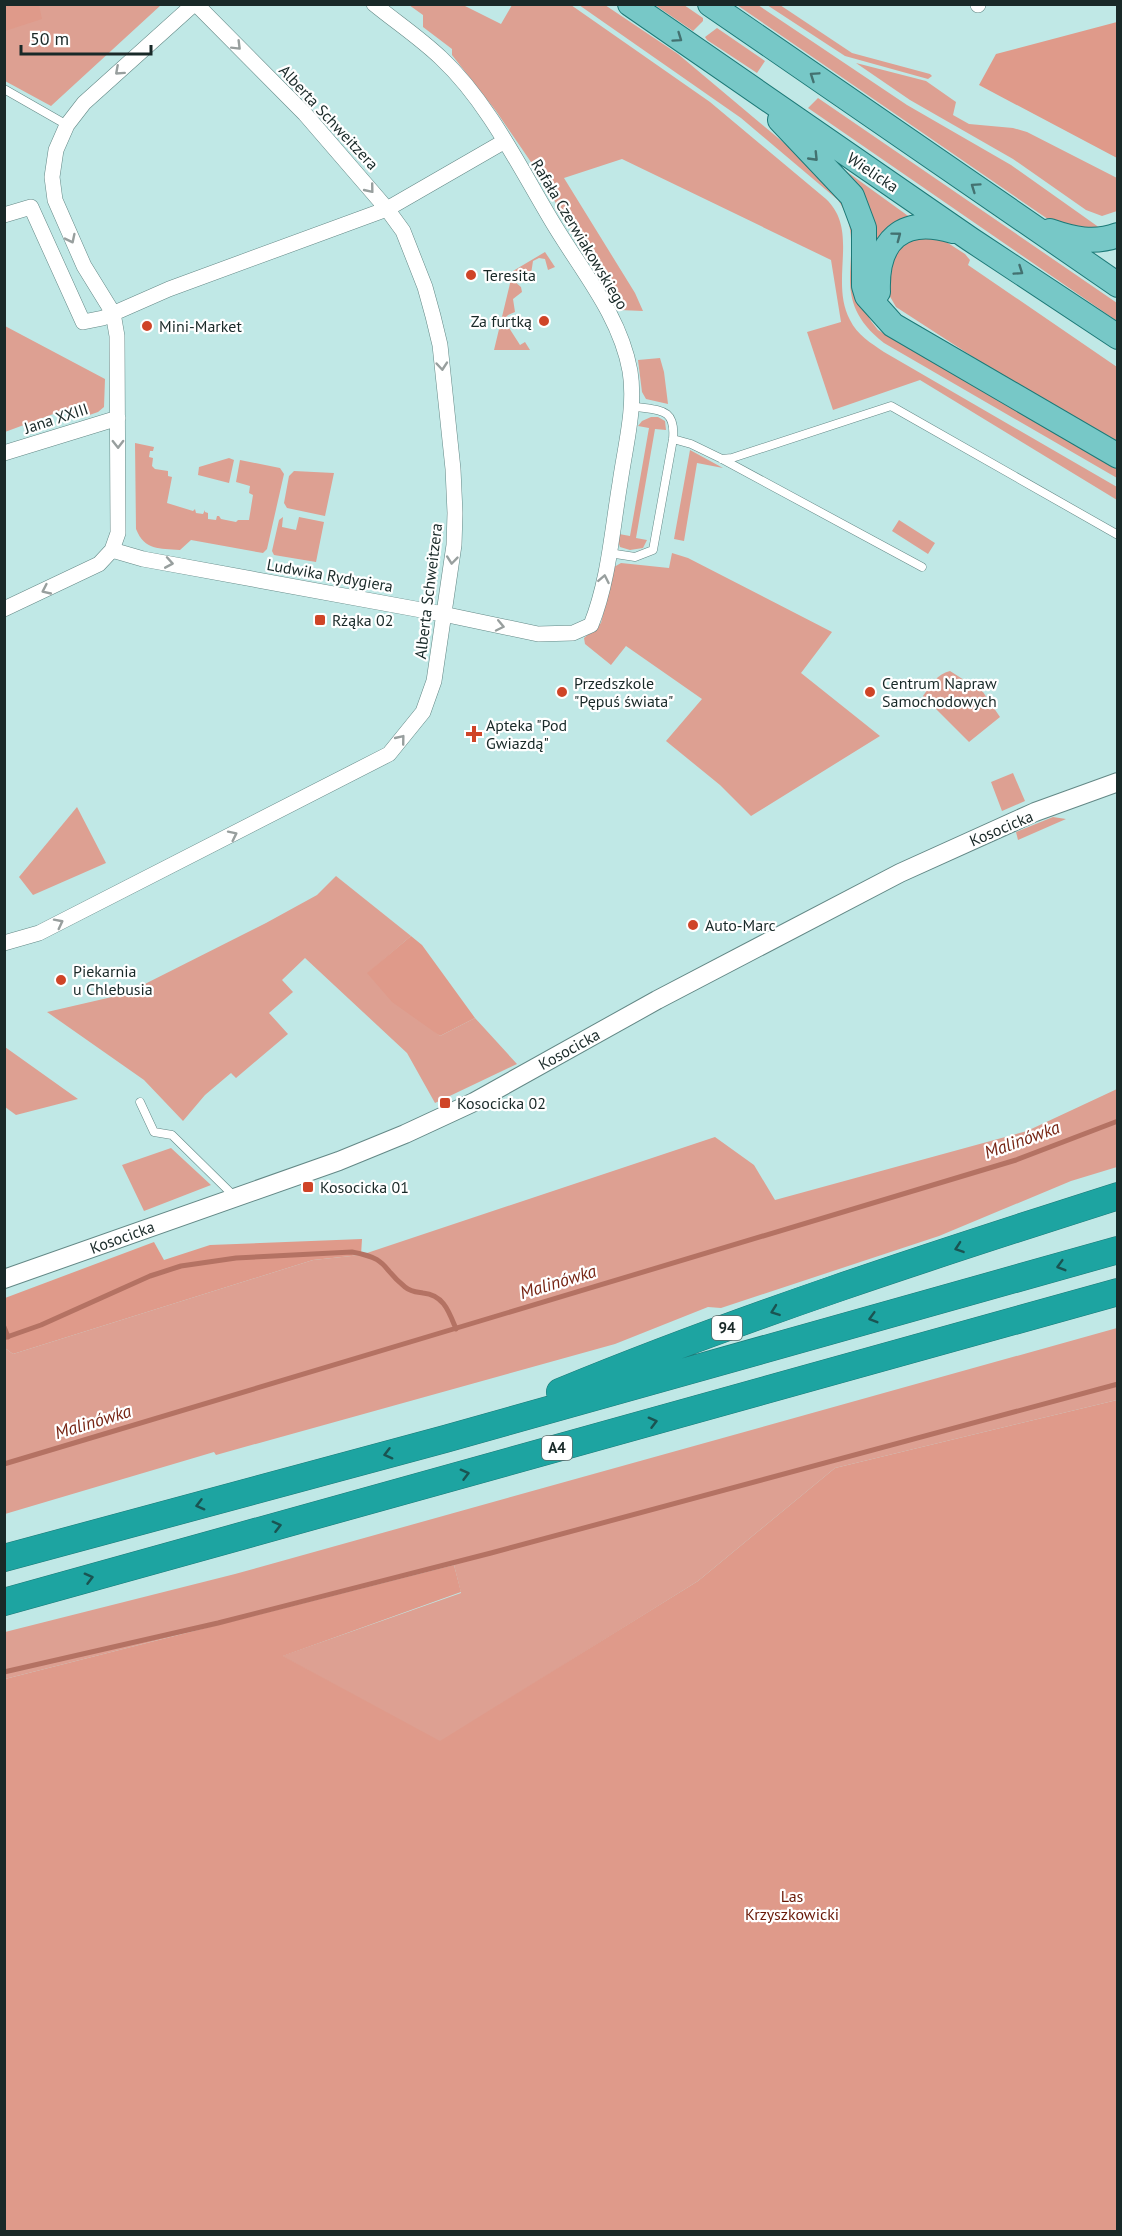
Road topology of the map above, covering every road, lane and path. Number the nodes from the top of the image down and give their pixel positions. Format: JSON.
{"nodes":[{"id":1,"x":195,"y":4,"type":"edge"},
{"id":2,"x":374,"y":4,"type":"edge"},
{"id":3,"x":630,"y":4,"type":"edge"},
{"id":4,"x":710,"y":4,"type":"edge"},
{"id":5,"x":745,"y":84,"type":"junction"},
{"id":6,"x":4,"y":89,"type":"edge"},
{"id":7,"x":67,"y":125,"type":"junction"},
{"id":8,"x":505,"y":141,"type":"junction"},
{"id":9,"x":387,"y":209,"type":"junction"},
{"id":10,"x":4,"y":215,"type":"edge"},
{"id":11,"x":1022,"y":221,"type":"junction"},
{"id":12,"x":1118,"y":235,"type":"edge"},
{"id":13,"x":970,"y":239,"type":"junction"},
{"id":14,"x":1118,"y":285,"type":"edge"},
{"id":15,"x":879,"y":309,"type":"junction"},
{"id":16,"x":113,"y":313,"type":"junction"},
{"id":17,"x":1118,"y":337,"type":"edge"},
{"id":18,"x":631,"y":406,"type":"junction"},
{"id":19,"x":118,"y":418,"type":"junction"},
{"id":20,"x":673,"y":440,"type":"junction"},
{"id":21,"x":4,"y":453,"type":"edge"},
{"id":22,"x":1118,"y":456,"type":"edge"},
{"id":23,"x":722,"y":459,"type":"junction"},
{"id":24,"x":1118,"y":535,"type":"edge"},
{"id":25,"x":112,"y":550,"type":"junction"},
{"id":26,"x":609,"y":553,"type":"junction"},
{"id":27,"x":922,"y":567,"type":"dead end"},
{"id":28,"x":599,"y":606,"type":"joint"},
{"id":29,"x":4,"y":609,"type":"edge"},
{"id":30,"x":443,"y":614,"type":"junction"},
{"id":31,"x":1118,"y":782,"type":"edge"},
{"id":32,"x":4,"y":943,"type":"edge"},
{"id":33,"x":140,"y":1102,"type":"dead end"},
{"id":34,"x":1118,"y":1196,"type":"edge"},
{"id":35,"x":235,"y":1197,"type":"junction"},
{"id":36,"x":1118,"y":1250,"type":"edge"},
{"id":37,"x":4,"y":1280,"type":"edge"},
{"id":38,"x":1118,"y":1292,"type":"edge"},
{"id":39,"x":1118,"y":1297,"type":"edge"},
{"id":40,"x":1082,"y":1302,"type":"junction"},
{"id":41,"x":445,"y":1439,"type":"junction"},
{"id":42,"x":4,"y":1558,"type":"edge"},
{"id":43,"x":4,"y":1602,"type":"edge"}],
"edges":[{"from":1,"to":7,"type":"street","one_way":true},
{"from":1,"to":9,"type":"street","name":"Alberta Schweitzera","one_way":true},
{"from":2,"to":8,"type":"street","name":"Rafała Czerwiakowskiego"},
{"from":3,"to":5,"type":"main road","name":"Wielicka","one_way":true},
{"from":11,"to":4,"type":"main road","one_way":true},
{"from":5,"to":13,"type":"main road","name":"Wielicka"},
{"from":5,"to":15,"type":"main road","one_way":true},
{"from":6,"to":7,"type":"lane"},
{"from":7,"to":16,"type":"street","one_way":true},
{"from":8,"to":9,"type":"street"},
{"from":8,"to":18,"type":"street","name":"Rafała Czerwiakowskiego"},
{"from":9,"to":16,"type":"street"},
{"from":9,"to":30,"type":"street","name":"Alberta Schweitzera","one_way":true},
{"from":10,"to":16,"type":"street"},
{"from":11,"to":12,"type":"main road"},
{"from":11,"to":14,"type":"main road"},
{"from":15,"to":13,"type":"main road","one_way":true},
{"from":13,"to":17,"type":"main road","name":"Wielicka","one_way":true},
{"from":15,"to":22,"type":"main road"},
{"from":16,"to":19,"type":"street"},
{"from":18,"to":20,"type":"lane"},
{"from":18,"to":26,"type":"street","name":"Rafała Czerwiakowskiego"},
{"from":19,"to":21,"type":"street","name":"Jana XXIII"},
{"from":19,"to":25,"type":"street","one_way":true},
{"from":20,"to":23,"type":"lane"},
{"from":20,"to":26,"type":"lane"},
{"from":23,"to":24,"type":"lane"},
{"from":23,"to":27,"type":"lane"},
{"from":25,"to":29,"type":"street","one_way":true},
{"from":25,"to":30,"type":"street","name":"Ludwika Rydygiera","one_way":true},
{"from":28,"to":26,"type":"street","name":"Rafała Czerwiakowskiego","one_way":true},
{"from":30,"to":28,"type":"street","name":"Ludwika Rydygiera","one_way":true},
{"from":32,"to":30,"type":"street","name":"Alberta Schweitzera","one_way":true},
{"from":31,"to":35,"type":"street","name":"Kosocicka"},
{"from":33,"to":35,"type":"lane"},
{"from":34,"to":41,"type":"highway","number":"94","one_way":true},
{"from":35,"to":37,"type":"street","name":"Kosocicka"},
{"from":36,"to":41,"type":"highway","number":"A4","one_way":true},
{"from":38,"to":40,"type":"highway","number":"A4"},
{"from":39,"to":40,"type":"highway"},
{"from":43,"to":40,"type":"highway","number":"A4","one_way":true},
{"from":41,"to":42,"type":"highway","number":"A4","one_way":true}]}
